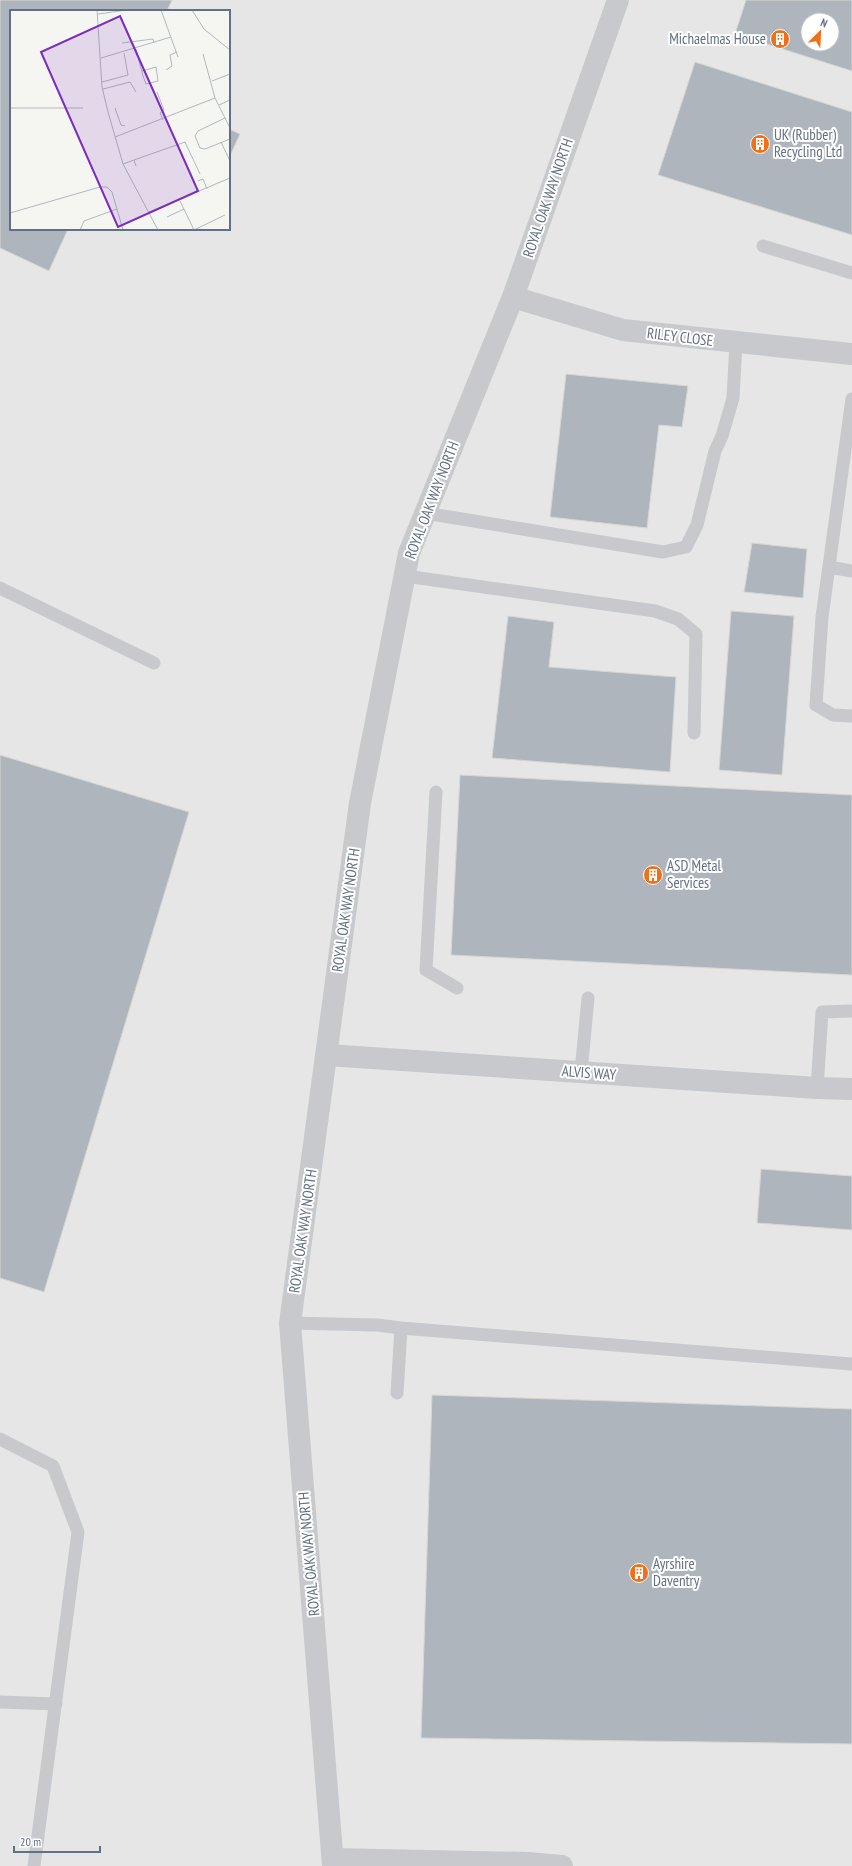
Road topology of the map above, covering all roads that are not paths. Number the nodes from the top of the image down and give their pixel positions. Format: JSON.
{"nodes":[{"id":1,"x":618,"y":0,"type":"edge"},
{"id":2,"x":763,"y":246,"type":"dead end"},
{"id":3,"x":852,"y":273,"type":"edge"},
{"id":4,"x":513,"y":297,"type":"junction"},
{"id":5,"x":736,"y":343,"type":"junction"},
{"id":6,"x":852,"y":354,"type":"edge"},
{"id":7,"x":852,"y":399,"type":"edge"},
{"id":8,"x":425,"y":513,"type":"junction"},
{"id":9,"x":829,"y":567,"type":"junction"},
{"id":10,"x":852,"y":571,"type":"edge"},
{"id":11,"x":405,"y":576,"type":"junction"},
{"id":12,"x":0,"y":588,"type":"edge"},
{"id":13,"x":154,"y":663,"type":"dead end"},
{"id":14,"x":852,"y":716,"type":"edge"},
{"id":15,"x":694,"y":733,"type":"dead end"},
{"id":16,"x":436,"y":792,"type":"dead end"},
{"id":17,"x":457,"y":988,"type":"dead end"},
{"id":18,"x":588,"y":998,"type":"dead end"},
{"id":19,"x":852,"y":1011,"type":"edge"},
{"id":20,"x":327,"y":1055,"type":"junction"},
{"id":21,"x":581,"y":1072,"type":"junction"},
{"id":22,"x":817,"y":1088,"type":"junction"},
{"id":23,"x":852,"y":1089,"type":"edge"},
{"id":24,"x":290,"y":1323,"type":"junction"},
{"id":25,"x":401,"y":1328,"type":"junction"},
{"id":26,"x":852,"y":1364,"type":"edge"},
{"id":27,"x":396,"y":1393,"type":"dead end"},
{"id":28,"x":0,"y":1439,"type":"edge"},
{"id":29,"x":0,"y":1702,"type":"edge"},
{"id":30,"x":56,"y":1704,"type":"junction"},
{"id":31,"x":333,"y":1862,"type":"edge"},
{"id":32,"x":34,"y":1866,"type":"edge"},
{"id":33,"x":562,"y":1866,"type":"edge"}],
"edges":[{"from":1,"to":4,"type":"street","name":"ROYAL OAK WAY NORTH"},
{"from":2,"to":3,"type":"lane"},
{"from":4,"to":5,"type":"street","name":"RILEY CLOSE"},
{"from":4,"to":8,"type":"street","name":"ROYAL OAK WAY NORTH"},
{"from":5,"to":6,"type":"street","name":"RILEY CLOSE"},
{"from":5,"to":8,"type":"lane"},
{"from":7,"to":9,"type":"lane"},
{"from":8,"to":11,"type":"street","name":"ROYAL OAK WAY NORTH"},
{"from":9,"to":10,"type":"lane"},
{"from":9,"to":14,"type":"lane"},
{"from":11,"to":15,"type":"lane"},
{"from":11,"to":20,"type":"street","name":"ROYAL OAK WAY NORTH"},
{"from":12,"to":13,"type":"lane"},
{"from":16,"to":17,"type":"lane"},
{"from":18,"to":21,"type":"lane"},
{"from":19,"to":22,"type":"lane"},
{"from":20,"to":21,"type":"street","name":"ALVIS WAY"},
{"from":20,"to":24,"type":"street","name":"ROYAL OAK WAY NORTH"},
{"from":21,"to":22,"type":"street","name":"ALVIS WAY"},
{"from":22,"to":23,"type":"street","name":"ALVIS WAY"},
{"from":24,"to":25,"type":"lane"},
{"from":24,"to":31,"type":"street","name":"ROYAL OAK WAY NORTH"},
{"from":25,"to":26,"type":"lane"},
{"from":25,"to":27,"type":"lane"},
{"from":28,"to":30,"type":"lane"},
{"from":29,"to":30,"type":"lane"},
{"from":30,"to":32,"type":"lane"},
{"from":31,"to":33,"type":"street"}]}
